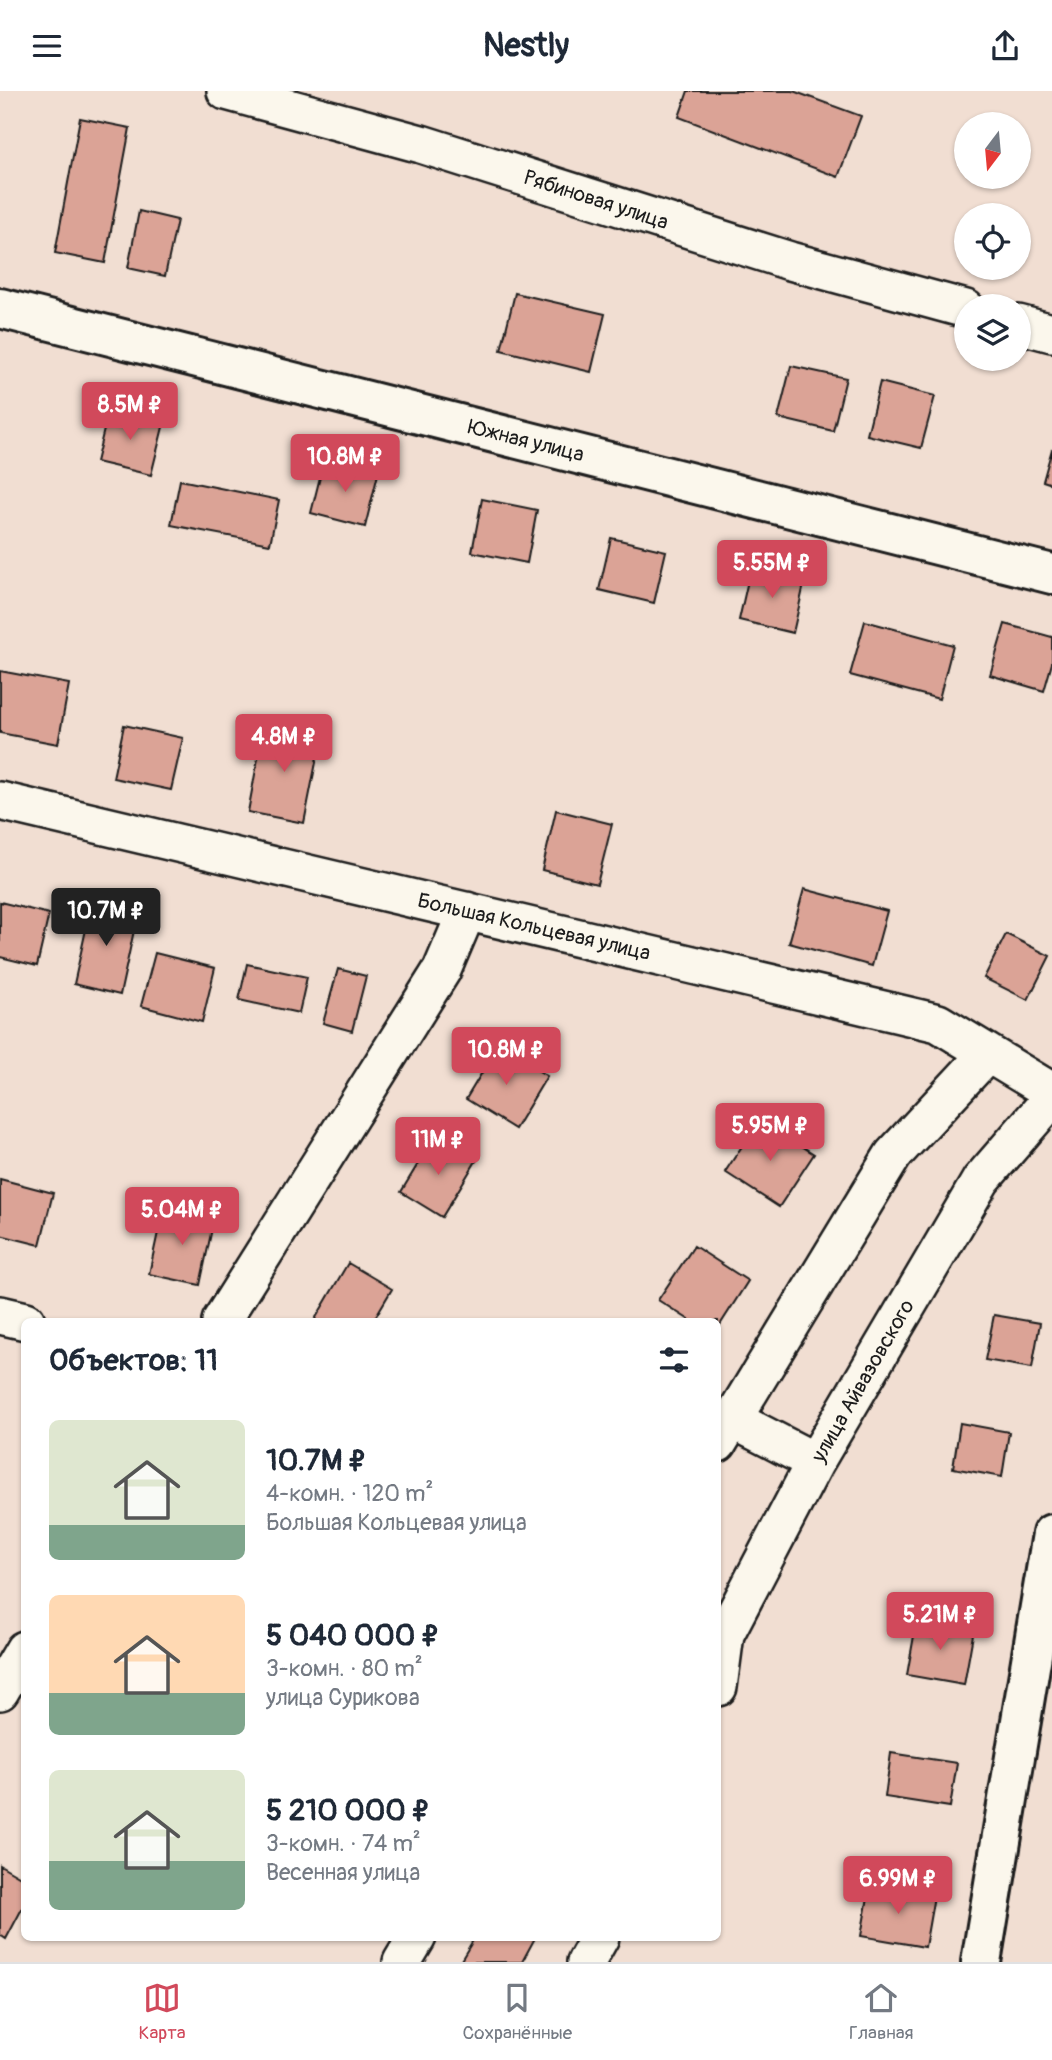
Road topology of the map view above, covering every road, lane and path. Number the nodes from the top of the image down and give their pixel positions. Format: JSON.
{"nodes":[{"id":1,"x":226,"y":91,"type":"edge"},
{"id":2,"x":954,"y":306,"type":"edge"},
{"id":3,"x":0,"y":307,"type":"edge"},
{"id":4,"x":1031,"y":327,"type":"edge"},
{"id":5,"x":1052,"y":333,"type":"edge"},
{"id":6,"x":1052,"y":574,"type":"edge"},
{"id":7,"x":0,"y":801,"type":"edge"},
{"id":8,"x":467,"y":911,"type":"junction"},
{"id":9,"x":987,"y":1054,"type":"junction"},
{"id":10,"x":1052,"y":1092,"type":"edge"},
{"id":11,"x":1052,"y":1098,"type":"edge"},
{"id":12,"x":0,"y":1315,"type":"edge"},
{"id":13,"x":223,"y":1318,"type":"edge"},
{"id":14,"x":21,"y":1320,"type":"edge"},
{"id":15,"x":725,"y":1431,"type":"edge"},
{"id":16,"x":815,"y":1462,"type":"junction"},
{"id":17,"x":1052,"y":1534,"type":"edge"},
{"id":18,"x":21,"y":1655,"type":"edge"},
{"id":19,"x":721,"y":1664,"type":"edge"},
{"id":20,"x":0,"y":1691,"type":"edge"},
{"id":21,"x":415,"y":1941,"type":"edge"},
{"id":22,"x":598,"y":1941,"type":"edge"},
{"id":23,"x":402,"y":1962,"type":"edge"},
{"id":24,"x":586,"y":1962,"type":"edge"},
{"id":25,"x":981,"y":1962,"type":"edge"}],
"edges":[{"from":1,"to":2,"type":"street","name":"Рябиновая улица"},
{"from":3,"to":6,"type":"street","name":"Южная улица"},
{"from":4,"to":5,"type":"street"},
{"from":7,"to":8,"type":"street","name":"Большая Кольцевая улица"},
{"from":8,"to":9,"type":"street","name":"Большая Кольцевая улица"},
{"from":8,"to":13,"type":"street"},
{"from":9,"to":10,"type":"street","name":"Большая Кольцевая улица"},
{"from":9,"to":15,"type":"street"},
{"from":11,"to":16,"type":"street","name":"улица Айвазовского"},
{"from":12,"to":14,"type":"street"},
{"from":15,"to":16,"type":"street"},
{"from":16,"to":19,"type":"street","name":"улица Айвазовского"},
{"from":17,"to":25,"type":"street"},
{"from":18,"to":20,"type":"street"},
{"from":21,"to":23,"type":"street"},
{"from":22,"to":24,"type":"street"}]}
